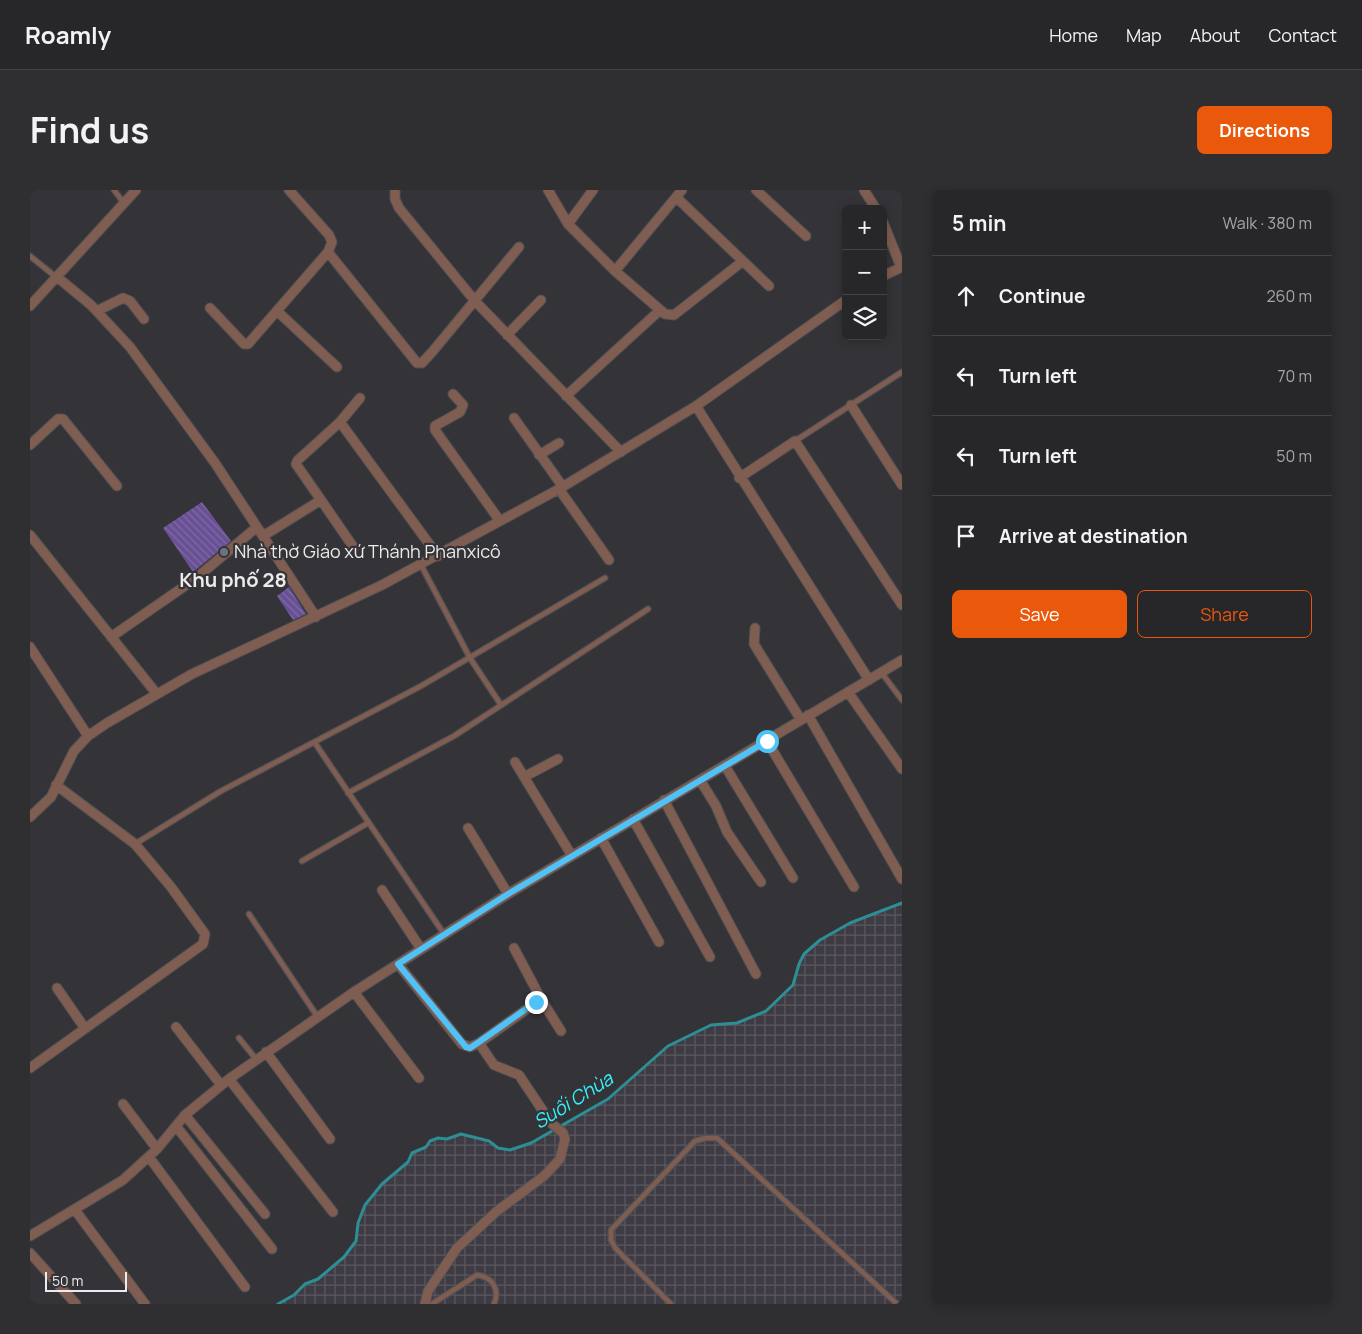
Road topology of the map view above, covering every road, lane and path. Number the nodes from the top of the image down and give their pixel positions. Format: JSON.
{"nodes":[{"id":1,"x":114,"y":190,"type":"edge"},
{"id":2,"x":136,"y":190,"type":"edge"},
{"id":3,"x":289,"y":190,"type":"edge"},
{"id":4,"x":395,"y":190,"type":"edge"},
{"id":5,"x":548,"y":190,"type":"edge"},
{"id":6,"x":593,"y":190,"type":"edge"},
{"id":7,"x":756,"y":190,"type":"edge"},
{"id":8,"x":864,"y":190,"type":"edge"},
{"id":9,"x":679,"y":193,"type":"edge"},
{"id":10,"x":123,"y":202,"type":"junction"},
{"id":11,"x":873,"y":205,"type":"edge"},
{"id":12,"x":568,"y":224,"type":"junction"},
{"id":13,"x":887,"y":232,"type":"edge"},
{"id":14,"x":806,"y":236,"type":"dead end"},
{"id":15,"x":519,"y":247,"type":"dead end"},
{"id":16,"x":328,"y":252,"type":"junction"},
{"id":17,"x":30,"y":256,"type":"edge"},
{"id":18,"x":743,"y":262,"type":"junction"},
{"id":19,"x":901,"y":267,"type":"edge"},
{"id":20,"x":615,"y":271,"type":"junction"},
{"id":21,"x":887,"y":274,"type":"edge"},
{"id":22,"x":57,"y":277,"type":"junction"},
{"id":23,"x":769,"y":286,"type":"dead end"},
{"id":24,"x":541,"y":300,"type":"dead end"},
{"id":25,"x":475,"y":301,"type":"junction"},
{"id":26,"x":842,"y":303,"type":"edge"},
{"id":27,"x":30,"y":306,"type":"edge"},
{"id":28,"x":210,"y":308,"type":"dead end"},
{"id":29,"x":97,"y":311,"type":"junction"},
{"id":30,"x":277,"y":311,"type":"junction"},
{"id":31,"x":659,"y":311,"type":"junction"},
{"id":32,"x":144,"y":319,"type":"dead end"},
{"id":33,"x":507,"y":335,"type":"junction"},
{"id":34,"x":337,"y":367,"type":"dead end"},
{"id":35,"x":902,"y":372,"type":"edge"},
{"id":36,"x":453,"y":394,"type":"dead end"},
{"id":37,"x":566,"y":396,"type":"junction"},
{"id":38,"x":360,"y":398,"type":"dead end"},
{"id":39,"x":851,"y":405,"type":"junction"},
{"id":40,"x":696,"y":406,"type":"junction"},
{"id":41,"x":514,"y":418,"type":"dead end"},
{"id":42,"x":340,"y":422,"type":"junction"},
{"id":43,"x":795,"y":441,"type":"junction"},
{"id":44,"x":559,"y":443,"type":"dead end"},
{"id":45,"x":30,"y":445,"type":"edge"},
{"id":46,"x":621,"y":452,"type":"junction"},
{"id":47,"x":539,"y":455,"type":"junction"},
{"id":48,"x":740,"y":478,"type":"junction"},
{"id":49,"x":117,"y":486,"type":"dead end"},
{"id":50,"x":902,"y":486,"type":"edge"},
{"id":51,"x":561,"y":488,"type":"junction"},
{"id":52,"x":321,"y":500,"type":"junction"},
{"id":53,"x":500,"y":520,"type":"junction"},
{"id":54,"x":257,"y":527,"type":"junction"},
{"id":55,"x":30,"y":535,"type":"edge"},
{"id":56,"x":263,"y":536,"type":"junction"},
{"id":57,"x":354,"y":548,"type":"dead end"},
{"id":58,"x":438,"y":556,"type":"junction"},
{"id":59,"x":609,"y":560,"type":"dead end"},
{"id":60,"x":422,"y":565,"type":"junction"},
{"id":61,"x":605,"y":578,"type":"dead end"},
{"id":62,"x":902,"y":605,"type":"edge"},
{"id":63,"x":648,"y":608,"type":"dead end"},
{"id":64,"x":316,"y":617,"type":"junction"},
{"id":65,"x":755,"y":628,"type":"dead end"},
{"id":66,"x":111,"y":637,"type":"junction"},
{"id":67,"x":30,"y":647,"type":"edge"},
{"id":68,"x":470,"y":658,"type":"junction"},
{"id":69,"x":902,"y":660,"type":"edge"},
{"id":70,"x":882,"y":672,"type":"junction"},
{"id":71,"x":868,"y":680,"type":"junction"},
{"id":72,"x":848,"y":692,"type":"junction"},
{"id":73,"x":156,"y":693,"type":"junction"},
{"id":74,"x":902,"y":700,"type":"edge"},
{"id":75,"x":501,"y":705,"type":"junction"},
{"id":76,"x":804,"y":718,"type":"junction"},
{"id":77,"x":88,"y":736,"type":"junction"},
{"id":78,"x":767,"y":741,"type":"junction"},
{"id":79,"x":315,"y":743,"type":"junction"},
{"id":80,"x":558,"y":759,"type":"dead end"},
{"id":81,"x":516,"y":762,"type":"dead end"},
{"id":82,"x":724,"y":766,"type":"junction"},
{"id":83,"x":902,"y":769,"type":"edge"},
{"id":84,"x":524,"y":777,"type":"junction"},
{"id":85,"x":700,"y":780,"type":"junction"},
{"id":86,"x":56,"y":785,"type":"junction"},
{"id":87,"x":348,"y":793,"type":"junction"},
{"id":88,"x":664,"y":800,"type":"junction"},
{"id":89,"x":30,"y":817,"type":"edge"},
{"id":90,"x":633,"y":819,"type":"junction"},
{"id":91,"x":368,"y":823,"type":"junction"},
{"id":92,"x":468,"y":828,"type":"dead end"},
{"id":93,"x":601,"y":838,"type":"junction"},
{"id":94,"x":135,"y":844,"type":"junction"},
{"id":95,"x":572,"y":856,"type":"junction"},
{"id":96,"x":302,"y":861,"type":"dead end"},
{"id":97,"x":793,"y":878,"type":"dead end"},
{"id":98,"x":902,"y":879,"type":"edge"},
{"id":99,"x":761,"y":882,"type":"dead end"},
{"id":100,"x":854,"y":887,"type":"dead end"},
{"id":101,"x":382,"y":890,"type":"dead end"},
{"id":102,"x":508,"y":894,"type":"junction"},
{"id":103,"x":249,"y":914,"type":"dead end"},
{"id":104,"x":444,"y":934,"type":"junction"},
{"id":105,"x":659,"y":942,"type":"dead end"},
{"id":106,"x":514,"y":948,"type":"dead end"},
{"id":107,"x":421,"y":949,"type":"junction"},
{"id":108,"x":710,"y":957,"type":"dead end"},
{"id":109,"x":398,"y":964,"type":"junction"},
{"id":110,"x":756,"y":974,"type":"dead end"},
{"id":111,"x":58,"y":988,"type":"dead end"},
{"id":112,"x":354,"y":992,"type":"junction"},
{"id":113,"x":541,"y":999,"type":"junction"},
{"id":114,"x":317,"y":1016,"type":"junction"},
{"id":115,"x":84,"y":1027,"type":"junction"},
{"id":116,"x":176,"y":1028,"type":"dead end"},
{"id":117,"x":561,"y":1030,"type":"dead end"},
{"id":118,"x":239,"y":1038,"type":"dead end"},
{"id":119,"x":479,"y":1042,"type":"junction"},
{"id":120,"x":266,"y":1052,"type":"junction"},
{"id":121,"x":256,"y":1059,"type":"junction"},
{"id":122,"x":30,"y":1068,"type":"edge"},
{"id":123,"x":229,"y":1078,"type":"junction"},
{"id":124,"x":420,"y":1078,"type":"dead end"},
{"id":125,"x":221,"y":1085,"type":"junction"},
{"id":126,"x":123,"y":1104,"type":"dead end"},
{"id":127,"x":185,"y":1115,"type":"junction"},
{"id":128,"x":176,"y":1126,"type":"junction"},
{"id":129,"x":330,"y":1140,"type":"dead end"},
{"id":130,"x":157,"y":1149,"type":"junction"},
{"id":131,"x":149,"y":1157,"type":"junction"},
{"id":132,"x":75,"y":1210,"type":"junction"},
{"id":133,"x":333,"y":1212,"type":"dead end"},
{"id":134,"x":265,"y":1214,"type":"dead end"},
{"id":135,"x":30,"y":1236,"type":"edge"},
{"id":136,"x":272,"y":1249,"type":"dead end"},
{"id":137,"x":30,"y":1253,"type":"edge"},
{"id":138,"x":245,"y":1287,"type":"dead end"},
{"id":139,"x":892,"y":1299,"type":"junction"},
{"id":140,"x":76,"y":1304,"type":"edge"},
{"id":141,"x":145,"y":1304,"type":"edge"},
{"id":142,"x":425,"y":1304,"type":"edge"},
{"id":143,"x":432,"y":1304,"type":"edge"},
{"id":144,"x":494,"y":1304,"type":"edge"},
{"id":145,"x":670,"y":1304,"type":"edge"},
{"id":146,"x":888,"y":1304,"type":"edge"},
{"id":147,"x":897,"y":1304,"type":"edge"}],
"edges":[{"from":1,"to":10,"type":"lane"},
{"from":2,"to":10,"type":"street"},
{"from":3,"to":16,"type":"street"},
{"from":4,"to":25,"type":"street"},
{"from":5,"to":12,"type":"street"},
{"from":6,"to":12,"type":"street"},
{"from":7,"to":14,"type":"street"},
{"from":8,"to":11,"type":"street"},
{"from":9,"to":18,"type":"street"},
{"from":9,"to":20,"type":"street"},
{"from":10,"to":22,"type":"street"},
{"from":12,"to":20,"type":"street"},
{"from":13,"to":19,"type":"street"},
{"from":15,"to":25,"type":"street"},
{"from":16,"to":25,"type":"street"},
{"from":16,"to":30,"type":"street"},
{"from":17,"to":22,"type":"lane"},
{"from":18,"to":23,"type":"street"},
{"from":18,"to":31,"type":"street"},
{"from":19,"to":21,"type":"street"},
{"from":20,"to":31,"type":"street"},
{"from":22,"to":27,"type":"street"},
{"from":22,"to":29,"type":"street"},
{"from":24,"to":33,"type":"street"},
{"from":25,"to":33,"type":"street"},
{"from":26,"to":40,"type":"street"},
{"from":28,"to":30,"type":"street"},
{"from":29,"to":32,"type":"street"},
{"from":29,"to":54,"type":"street"},
{"from":30,"to":34,"type":"street"},
{"from":31,"to":37,"type":"street"},
{"from":33,"to":37,"type":"street"},
{"from":35,"to":39,"type":"lane"},
{"from":36,"to":53,"type":"street"},
{"from":37,"to":46,"type":"street"},
{"from":38,"to":42,"type":"street"},
{"from":39,"to":43,"type":"lane"},
{"from":39,"to":50,"type":"street"},
{"from":40,"to":46,"type":"street"},
{"from":40,"to":48,"type":"street"},
{"from":41,"to":47,"type":"street"},
{"from":42,"to":52,"type":"street"},
{"from":42,"to":58,"type":"street"},
{"from":43,"to":48,"type":"street"},
{"from":43,"to":62,"type":"street"},
{"from":44,"to":47,"type":"street"},
{"from":45,"to":49,"type":"street"},
{"from":46,"to":51,"type":"street"},
{"from":47,"to":51,"type":"street"},
{"from":48,"to":71,"type":"street"},
{"from":51,"to":53,"type":"street"},
{"from":51,"to":59,"type":"street"},
{"from":52,"to":56,"type":"street"},
{"from":52,"to":57,"type":"street"},
{"from":53,"to":58,"type":"street"},
{"from":54,"to":56,"type":"street"},
{"from":54,"to":66,"type":"street"},
{"from":55,"to":66,"type":"street"},
{"from":56,"to":64,"type":"street"},
{"from":58,"to":60,"type":"street"},
{"from":60,"to":64,"type":"street"},
{"from":60,"to":68,"type":"lane"},
{"from":61,"to":68,"type":"lane"},
{"from":63,"to":75,"type":"lane"},
{"from":64,"to":73,"type":"street"},
{"from":65,"to":76,"type":"street"},
{"from":66,"to":73,"type":"street"},
{"from":67,"to":77,"type":"street"},
{"from":68,"to":75,"type":"lane"},
{"from":68,"to":79,"type":"lane"},
{"from":69,"to":70,"type":"street"},
{"from":70,"to":71,"type":"street"},
{"from":70,"to":74,"type":"lane"},
{"from":71,"to":72,"type":"street"},
{"from":72,"to":76,"type":"street"},
{"from":72,"to":83,"type":"street"},
{"from":73,"to":77,"type":"street"},
{"from":75,"to":87,"type":"lane"},
{"from":76,"to":78,"type":"street"},
{"from":76,"to":98,"type":"street"},
{"from":77,"to":86,"type":"street"},
{"from":78,"to":82,"type":"street"},
{"from":78,"to":100,"type":"street"},
{"from":79,"to":87,"type":"lane"},
{"from":79,"to":94,"type":"lane"},
{"from":80,"to":84,"type":"street"},
{"from":81,"to":84,"type":"street"},
{"from":82,"to":85,"type":"street"},
{"from":82,"to":97,"type":"street"},
{"from":84,"to":95,"type":"street"},
{"from":85,"to":88,"type":"street"},
{"from":85,"to":99,"type":"street"},
{"from":86,"to":89,"type":"street"},
{"from":86,"to":94,"type":"street"},
{"from":87,"to":91,"type":"lane"},
{"from":88,"to":90,"type":"street"},
{"from":88,"to":110,"type":"street"},
{"from":90,"to":93,"type":"street"},
{"from":90,"to":108,"type":"street"},
{"from":91,"to":96,"type":"lane"},
{"from":91,"to":104,"type":"lane"},
{"from":92,"to":102,"type":"street"},
{"from":93,"to":95,"type":"street"},
{"from":93,"to":105,"type":"street"},
{"from":94,"to":115,"type":"street"},
{"from":95,"to":102,"type":"street"},
{"from":101,"to":107,"type":"street"},
{"from":102,"to":104,"type":"street"},
{"from":103,"to":114,"type":"lane"},
{"from":104,"to":107,"type":"street"},
{"from":106,"to":113,"type":"street"},
{"from":107,"to":109,"type":"street"},
{"from":109,"to":112,"type":"street"},
{"from":109,"to":119,"type":"street"},
{"from":111,"to":115,"type":"street"},
{"from":112,"to":114,"type":"street"},
{"from":112,"to":124,"type":"street"},
{"from":113,"to":117,"type":"street"},
{"from":113,"to":119,"type":"street"},
{"from":114,"to":120,"type":"street"},
{"from":115,"to":122,"type":"street"},
{"from":116,"to":125,"type":"street"},
{"from":118,"to":121,"type":"lane"},
{"from":119,"to":142,"type":"street"},
{"from":120,"to":121,"type":"street"},
{"from":120,"to":129,"type":"street"},
{"from":121,"to":123,"type":"street"},
{"from":123,"to":125,"type":"street"},
{"from":123,"to":133,"type":"street"},
{"from":125,"to":127,"type":"street"},
{"from":126,"to":130,"type":"street"},
{"from":127,"to":128,"type":"street"},
{"from":127,"to":134,"type":"street"},
{"from":128,"to":130,"type":"street"},
{"from":128,"to":136,"type":"street"},
{"from":130,"to":131,"type":"street"},
{"from":131,"to":132,"type":"street"},
{"from":131,"to":138,"type":"street"},
{"from":132,"to":135,"type":"street"},
{"from":132,"to":141,"type":"street"},
{"from":137,"to":140,"type":"street"},
{"from":139,"to":145,"type":"lane"},
{"from":139,"to":146,"type":"lane"},
{"from":139,"to":147,"type":"lane"},
{"from":143,"to":144,"type":"lane"}]}
